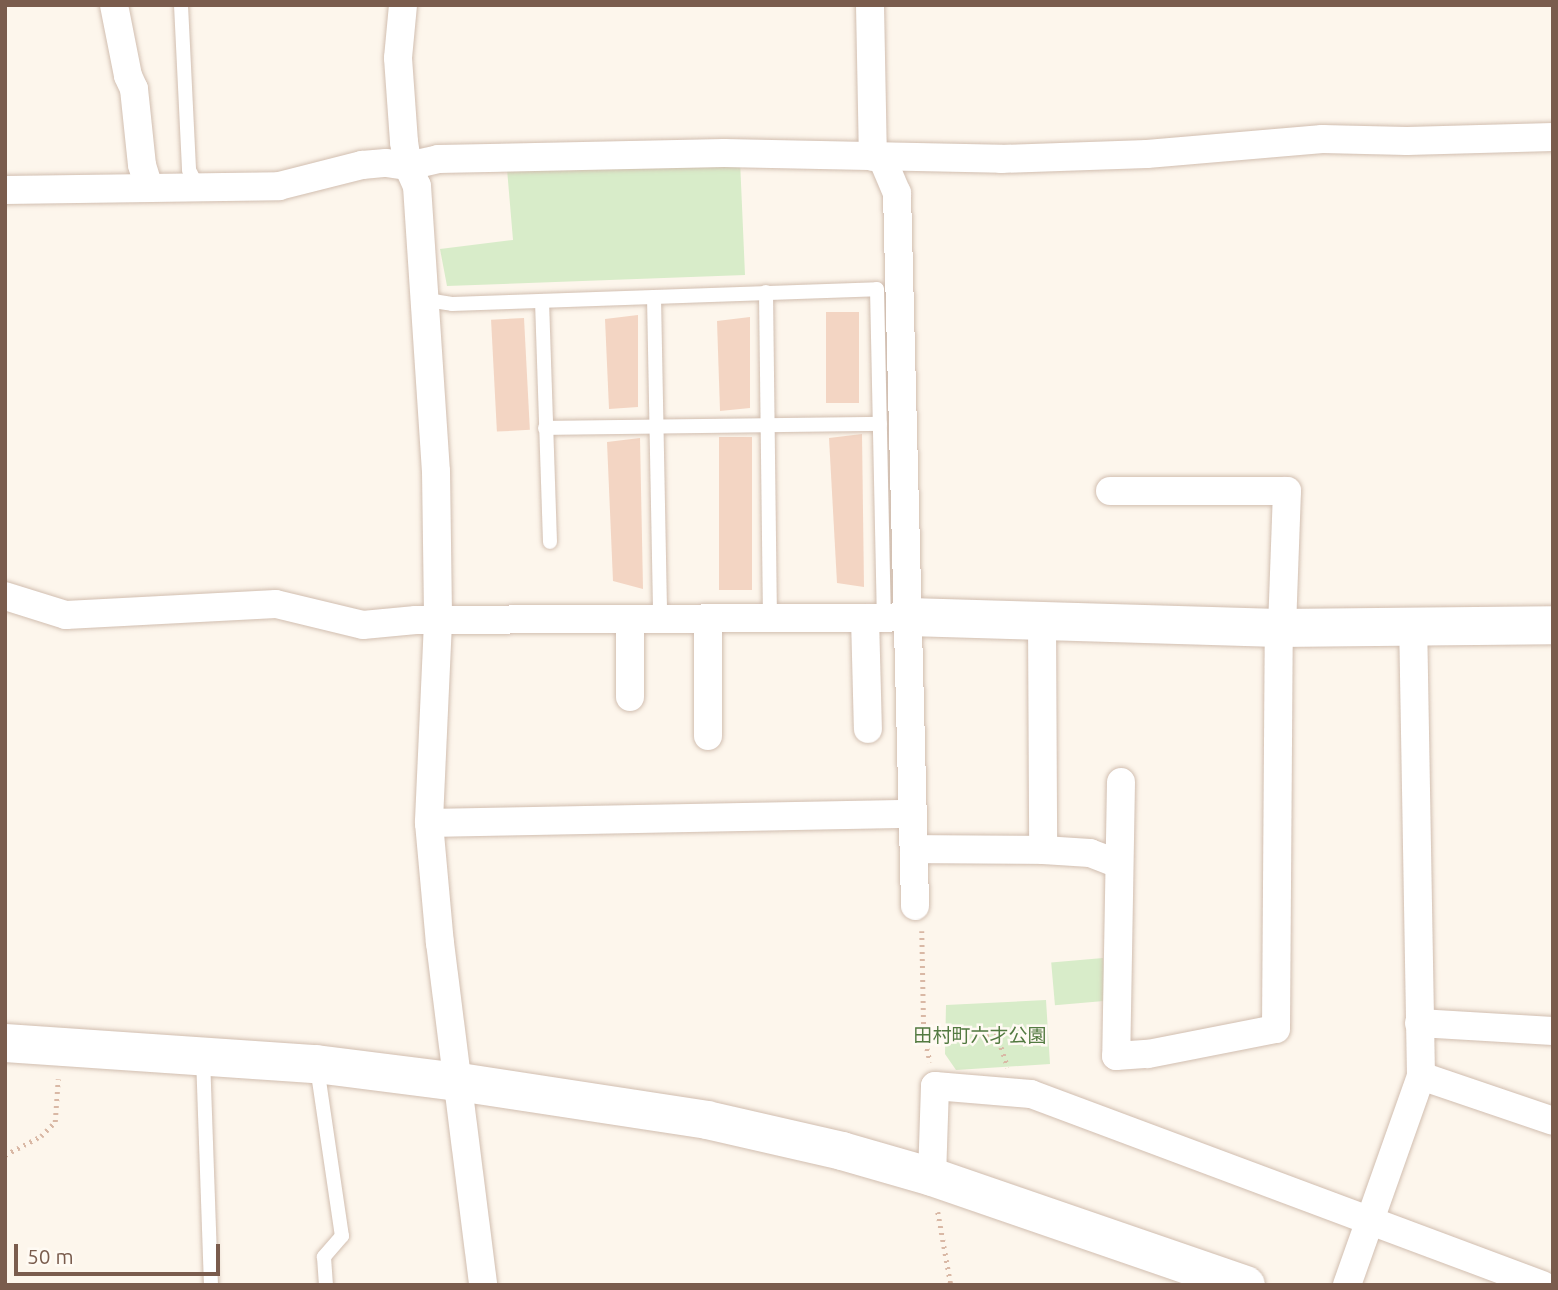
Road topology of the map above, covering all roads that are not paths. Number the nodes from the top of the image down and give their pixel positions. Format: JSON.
{"nodes":[{"id":1,"x":114,"y":5,"type":"edge"},
{"id":2,"x":181,"y":5,"type":"edge"},
{"id":3,"x":403,"y":5,"type":"edge"},
{"id":4,"x":870,"y":5,"type":"edge"},
{"id":5,"x":1553,"y":137,"type":"edge"},
{"id":6,"x":878,"y":158,"type":"junction"},
{"id":7,"x":408,"y":166,"type":"junction"},
{"id":8,"x":149,"y":188,"type":"junction"},
{"id":9,"x":198,"y":188,"type":"junction"},
{"id":10,"x":5,"y":190,"type":"edge"},
{"id":11,"x":765,"y":292,"type":"junction"},
{"id":12,"x":654,"y":297,"type":"junction"},
{"id":13,"x":427,"y":300,"type":"junction"},
{"id":14,"x":542,"y":300,"type":"junction"},
{"id":15,"x":767,"y":424,"type":"junction"},
{"id":16,"x":880,"y":424,"type":"junction"},
{"id":17,"x":657,"y":425,"type":"junction"},
{"id":18,"x":545,"y":429,"type":"junction"},
{"id":19,"x":1110,"y":491,"type":"dead end"},
{"id":20,"x":550,"y":542,"type":"dead end"},
{"id":21,"x":5,"y":596,"type":"edge"},
{"id":22,"x":886,"y":617,"type":"junction"},
{"id":23,"x":629,"y":619,"type":"junction"},
{"id":24,"x":708,"y":619,"type":"junction"},
{"id":25,"x":770,"y":619,"type":"junction"},
{"id":26,"x":660,"y":620,"type":"junction"},
{"id":27,"x":1042,"y":621,"type":"junction"},
{"id":28,"x":438,"y":622,"type":"junction"},
{"id":29,"x":1553,"y":625,"type":"edge"},
{"id":30,"x":1281,"y":628,"type":"junction"},
{"id":31,"x":1413,"y":628,"type":"junction"},
{"id":32,"x":630,"y":697,"type":"dead end"},
{"id":33,"x":868,"y":729,"type":"dead end"},
{"id":34,"x":708,"y":736,"type":"dead end"},
{"id":35,"x":1121,"y":782,"type":"dead end"},
{"id":36,"x":912,"y":814,"type":"junction"},
{"id":37,"x":429,"y":823,"type":"junction"},
{"id":38,"x":914,"y":849,"type":"junction"},
{"id":39,"x":1044,"y":850,"type":"junction"},
{"id":40,"x":1119,"y":864,"type":"junction"},
{"id":41,"x":915,"y":906,"type":"road end"},
{"id":42,"x":1419,"y":1023,"type":"junction"},
{"id":43,"x":1553,"y":1031,"type":"edge"},
{"id":44,"x":5,"y":1043,"type":"edge"},
{"id":45,"x":203,"y":1055,"type":"junction"},
{"id":46,"x":316,"y":1065,"type":"junction"},
{"id":47,"x":1421,"y":1076,"type":"junction"},
{"id":48,"x":459,"y":1082,"type":"junction"},
{"id":49,"x":1553,"y":1121,"type":"edge"},
{"id":50,"x":932,"y":1177,"type":"junction"},
{"id":51,"x":1372,"y":1219,"type":"junction"},
{"id":52,"x":211,"y":1285,"type":"edge"},
{"id":53,"x":326,"y":1285,"type":"edge"},
{"id":54,"x":483,"y":1285,"type":"edge"},
{"id":55,"x":1245,"y":1285,"type":"edge"},
{"id":56,"x":1347,"y":1285,"type":"edge"},
{"id":57,"x":1542,"y":1285,"type":"edge"}],
"edges":[{"from":1,"to":8,"type":"street"},
{"from":2,"to":9,"type":"lane"},
{"from":3,"to":7,"type":"street"},
{"from":4,"to":6,"type":"street"},
{"from":5,"to":6,"type":"street"},
{"from":6,"to":7,"type":"street"},
{"from":6,"to":22,"type":"street"},
{"from":7,"to":9,"type":"street"},
{"from":7,"to":13,"type":"street"},
{"from":8,"to":9,"type":"street"},
{"from":8,"to":10,"type":"street"},
{"from":11,"to":12,"type":"lane"},
{"from":11,"to":15,"type":"lane"},
{"from":11,"to":16,"type":"lane"},
{"from":12,"to":14,"type":"lane"},
{"from":12,"to":17,"type":"lane"},
{"from":13,"to":14,"type":"lane"},
{"from":13,"to":28,"type":"street"},
{"from":14,"to":18,"type":"lane"},
{"from":15,"to":16,"type":"lane"},
{"from":15,"to":17,"type":"lane"},
{"from":15,"to":25,"type":"lane"},
{"from":16,"to":22,"type":"lane"},
{"from":17,"to":18,"type":"lane"},
{"from":17,"to":26,"type":"lane"},
{"from":18,"to":20,"type":"lane"},
{"from":19,"to":30,"type":"street"},
{"from":21,"to":28,"type":"street"},
{"from":22,"to":25,"type":"street"},
{"from":22,"to":27,"type":"street"},
{"from":22,"to":33,"type":"street"},
{"from":22,"to":36,"type":"street"},
{"from":23,"to":26,"type":"street"},
{"from":23,"to":28,"type":"street"},
{"from":23,"to":32,"type":"street"},
{"from":24,"to":25,"type":"street"},
{"from":24,"to":26,"type":"street"},
{"from":24,"to":34,"type":"street"},
{"from":27,"to":30,"type":"street"},
{"from":27,"to":39,"type":"street"},
{"from":28,"to":37,"type":"street"},
{"from":29,"to":31,"type":"street"},
{"from":30,"to":31,"type":"street"},
{"from":30,"to":40,"type":"street"},
{"from":31,"to":42,"type":"street"},
{"from":35,"to":40,"type":"street"},
{"from":36,"to":37,"type":"street"},
{"from":36,"to":38,"type":"street"},
{"from":37,"to":48,"type":"street"},
{"from":38,"to":39,"type":"street"},
{"from":38,"to":41,"type":"street"},
{"from":39,"to":40,"type":"street"},
{"from":42,"to":43,"type":"street"},
{"from":42,"to":47,"type":"street"},
{"from":44,"to":45,"type":"street"},
{"from":45,"to":46,"type":"street"},
{"from":45,"to":52,"type":"lane"},
{"from":46,"to":48,"type":"street"},
{"from":46,"to":53,"type":"lane"},
{"from":47,"to":49,"type":"street"},
{"from":47,"to":51,"type":"street"},
{"from":48,"to":50,"type":"street"},
{"from":48,"to":54,"type":"street"},
{"from":50,"to":51,"type":"street"},
{"from":50,"to":55,"type":"street"},
{"from":51,"to":56,"type":"street"},
{"from":51,"to":57,"type":"street"}]}
